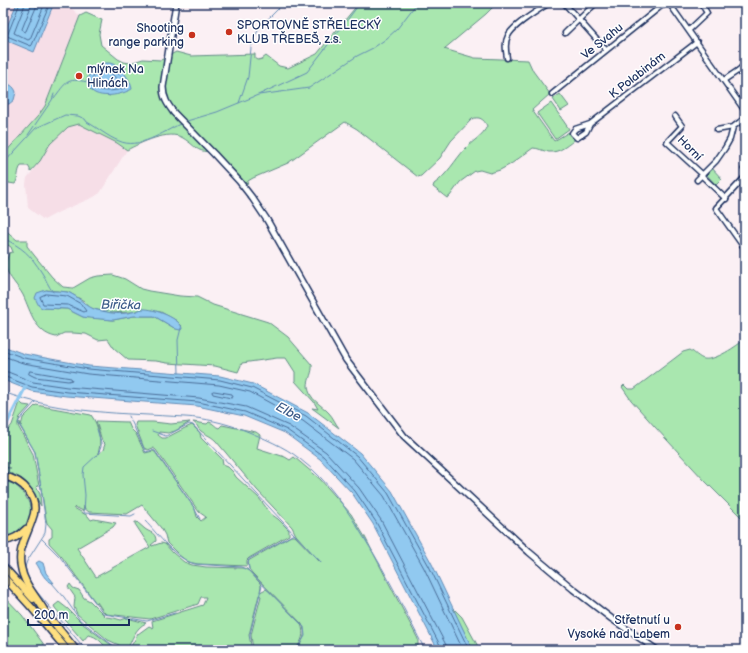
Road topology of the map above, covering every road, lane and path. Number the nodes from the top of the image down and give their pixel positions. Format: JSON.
{"nodes":[{"id":1,"x":176,"y":3,"type":"edge"},
{"id":2,"x":549,"y":3,"type":"edge"},
{"id":3,"x":564,"y":3,"type":"edge"},
{"id":4,"x":596,"y":3,"type":"edge"},
{"id":5,"x":665,"y":3,"type":"edge"},
{"id":6,"x":669,"y":3,"type":"edge"},
{"id":7,"x":701,"y":3,"type":"edge"},
{"id":8,"x":579,"y":18,"type":"junction"},
{"id":9,"x":689,"y":30,"type":"junction"},
{"id":10,"x":565,"y":32,"type":"dead end"},
{"id":11,"x":697,"y":42,"type":"junction"},
{"id":12,"x":606,"y":50,"type":"junction"},
{"id":13,"x":507,"y":58,"type":"dead end"},
{"id":14,"x":745,"y":64,"type":"edge"},
{"id":15,"x":739,"y":70,"type":"junction"},
{"id":16,"x":724,"y":80,"type":"junction"},
{"id":17,"x":745,"y":80,"type":"edge"},
{"id":18,"x":552,"y":94,"type":"dead end"},
{"id":19,"x":745,"y":98,"type":"edge"},
{"id":20,"x":739,"y":101,"type":"junction"},
{"id":21,"x":745,"y":110,"type":"edge"},
{"id":22,"x":675,"y":116,"type":"dead end"},
{"id":23,"x":745,"y":118,"type":"edge"},
{"id":24,"x":590,"y":124,"type":"dead end"},
{"id":25,"x":733,"y":127,"type":"junction"},
{"id":26,"x":717,"y":130,"type":"dead end"},
{"id":27,"x":702,"y":176,"type":"junction"},
{"id":28,"x":745,"y":177,"type":"edge"},
{"id":29,"x":697,"y":180,"type":"dead end"},
{"id":30,"x":726,"y":199,"type":"junction"},
{"id":31,"x":745,"y":249,"type":"edge"},
{"id":32,"x":3,"y":476,"type":"edge"},
{"id":33,"x":29,"y":527,"type":"junction"},
{"id":34,"x":3,"y":541,"type":"edge"},
{"id":35,"x":3,"y":566,"type":"edge"},
{"id":36,"x":3,"y":576,"type":"edge"},
{"id":37,"x":47,"y":615,"type":"junction"},
{"id":38,"x":68,"y":650,"type":"edge"},
{"id":39,"x":76,"y":650,"type":"edge"},
{"id":40,"x":657,"y":650,"type":"edge"}],
"edges":[{"from":1,"to":40,"type":"street"},
{"from":2,"to":13,"type":"street"},
{"from":3,"to":8,"type":"street"},
{"from":4,"to":8,"type":"street"},
{"from":5,"to":12,"type":"street","name":"Ve Svahu"},
{"from":6,"to":9,"type":"street"},
{"from":7,"to":9,"type":"street"},
{"from":8,"to":10,"type":"street"},
{"from":8,"to":12,"type":"street"},
{"from":9,"to":11,"type":"street"},
{"from":11,"to":16,"type":"street"},
{"from":11,"to":24,"type":"street","name":"K Polabinám"},
{"from":12,"to":18,"type":"street","name":"Ve Svahu"},
{"from":14,"to":15,"type":"street"},
{"from":15,"to":16,"type":"street"},
{"from":15,"to":17,"type":"street"},
{"from":16,"to":20,"type":"street"},
{"from":19,"to":20,"type":"street"},
{"from":20,"to":21,"type":"street"},
{"from":22,"to":27,"type":"street","name":"Horní"},
{"from":23,"to":25,"type":"street"},
{"from":25,"to":26,"type":"street"},
{"from":25,"to":27,"type":"street"},
{"from":27,"to":29,"type":"street"},
{"from":27,"to":30,"type":"street","name":"Horní"},
{"from":28,"to":30,"type":"street"},
{"from":30,"to":31,"type":"street"},
{"from":32,"to":33,"type":"main road"},
{"from":33,"to":34,"type":"main road"},
{"from":33,"to":37,"type":"main road"},
{"from":35,"to":37,"type":"main road"},
{"from":36,"to":38,"type":"main road"},
{"from":37,"to":39,"type":"main road"}]}
